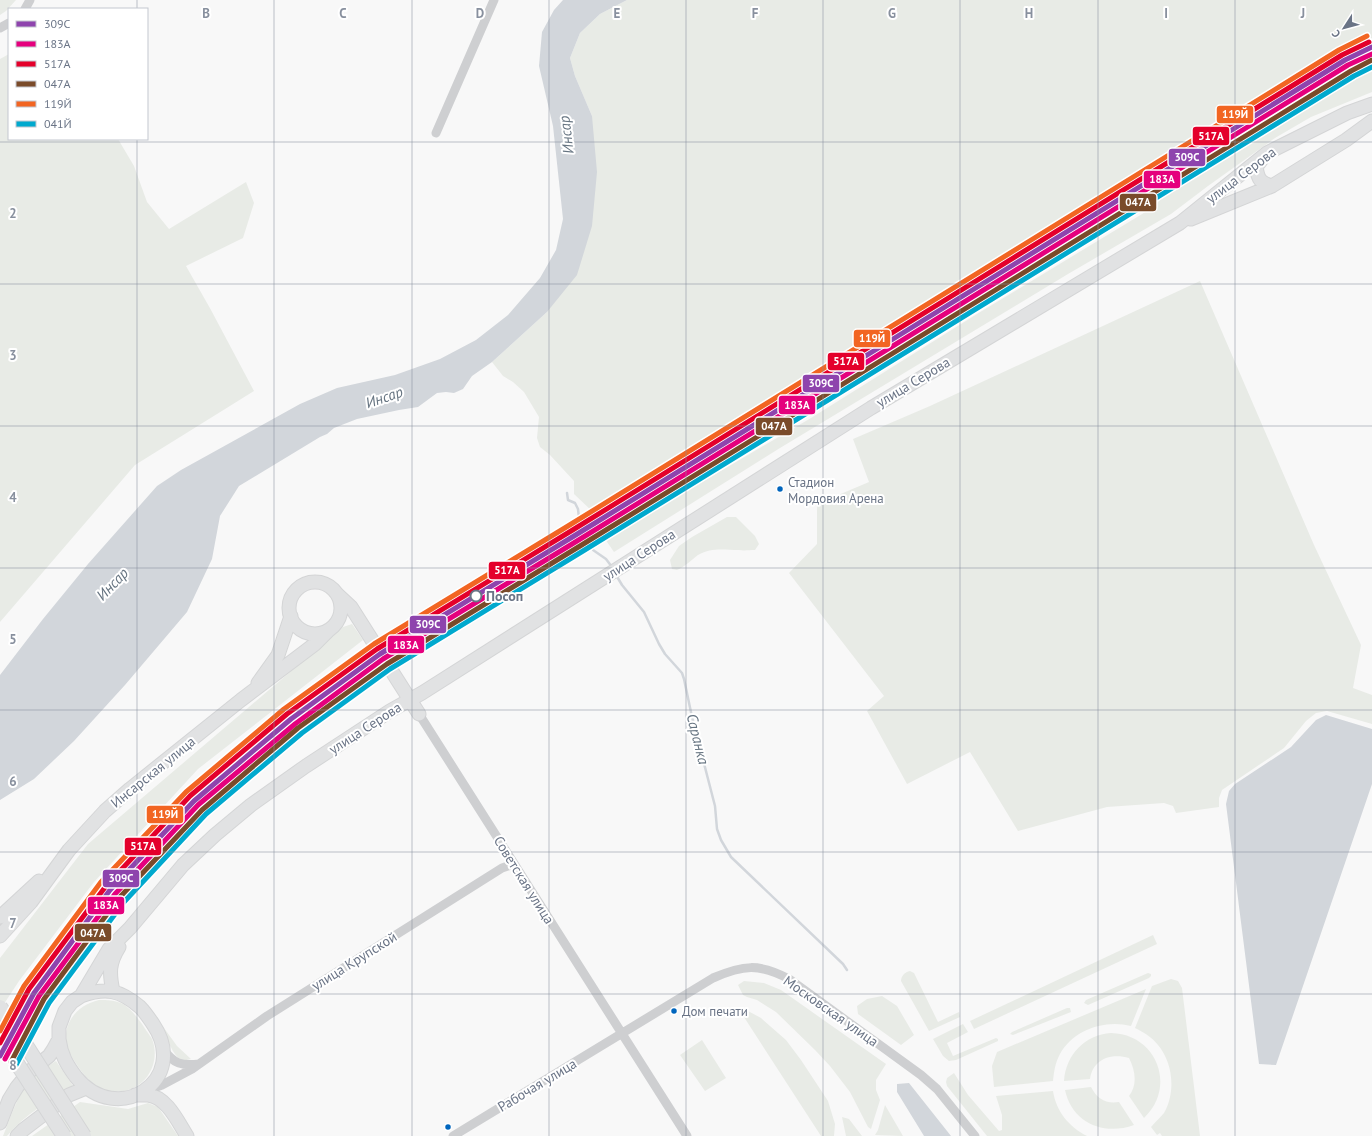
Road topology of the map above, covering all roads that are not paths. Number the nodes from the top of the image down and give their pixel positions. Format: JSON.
{"nodes":[{"id":1,"x":494,"y":0,"type":"edge"},
{"id":2,"x":1372,"y":104,"type":"edge"},
{"id":3,"x":1372,"y":121,"type":"edge"},
{"id":4,"x":436,"y":133,"type":"dead end"},
{"id":5,"x":1267,"y":153,"type":"junction"},
{"id":6,"x":1272,"y":186,"type":"junction"},
{"id":7,"x":1180,"y":223,"type":"junction"},
{"id":8,"x":336,"y":593,"type":"junction"},
{"id":9,"x":291,"y":616,"type":"junction"},
{"id":10,"x":361,"y":624,"type":"junction"},
{"id":11,"x":331,"y":628,"type":"junction"},
{"id":12,"x":252,"y":692,"type":"junction"},
{"id":13,"x":410,"y":700,"type":"junction"},
{"id":14,"x":419,"y":714,"type":"joint"},
{"id":15,"x":62,"y":859,"type":"junction"},
{"id":16,"x":514,"y":864,"type":"junction"},
{"id":17,"x":0,"y":917,"type":"edge"},
{"id":18,"x":130,"y":928,"type":"junction"},
{"id":19,"x":0,"y":936,"type":"edge"},
{"id":20,"x":113,"y":991,"type":"junction"},
{"id":21,"x":81,"y":996,"type":"junction"},
{"id":22,"x":0,"y":1007,"type":"edge"},
{"id":23,"x":621,"y":1034,"type":"junction"},
{"id":24,"x":0,"y":1037,"type":"edge"},
{"id":25,"x":58,"y":1039,"type":"junction"},
{"id":26,"x":164,"y":1049,"type":"junction"},
{"id":27,"x":199,"y":1064,"type":"junction"},
{"id":28,"x":86,"y":1088,"type":"junction"},
{"id":29,"x":138,"y":1094,"type":"junction"},
{"id":30,"x":0,"y":1123,"type":"edge"},
{"id":31,"x":17,"y":1136,"type":"edge"},
{"id":32,"x":64,"y":1136,"type":"edge"},
{"id":33,"x":84,"y":1136,"type":"edge"},
{"id":34,"x":187,"y":1136,"type":"edge"},
{"id":35,"x":453,"y":1136,"type":"edge"},
{"id":36,"x":686,"y":1136,"type":"edge"},
{"id":37,"x":975,"y":1136,"type":"edge"}],
"edges":[{"from":1,"to":4,"type":"street"},
{"from":2,"to":5,"type":"street","name":"улица Серова"},
{"from":3,"to":6,"type":"street","name":"улица Серова"},
{"from":5,"to":6,"type":"street"},
{"from":5,"to":7,"type":"street","name":"улица Серова"},
{"from":6,"to":7,"type":"street","name":"улица Серова"},
{"from":7,"to":13,"type":"street","name":"улица Серова"},
{"from":8,"to":9,"type":"street"},
{"from":8,"to":10,"type":"street","name":"Советская улица"},
{"from":8,"to":11,"type":"street"},
{"from":9,"to":11,"type":"street"},
{"from":9,"to":12,"type":"street","name":"Инсарская улица"},
{"from":10,"to":11,"type":"street"},
{"from":10,"to":13,"type":"street","name":"Советская улица"},
{"from":11,"to":12,"type":"street","name":"Инсарская улица"},
{"from":12,"to":15,"type":"street","name":"Инсарская улица"},
{"from":13,"to":14,"type":"street","name":"Советская улица"},
{"from":13,"to":18,"type":"street","name":"улица Серова"},
{"from":14,"to":16,"type":"street","name":"Советская улица"},
{"from":15,"to":17,"type":"street","name":"Инсарская улица"},
{"from":15,"to":19,"type":"street","name":"Инсарская улица"},
{"from":16,"to":23,"type":"street","name":"Советская улица"},
{"from":16,"to":27,"type":"street","name":"улица Крупской"},
{"from":18,"to":20,"type":"street","name":"улица Серова"},
{"from":18,"to":21,"type":"street","name":"улица Серова"},
{"from":20,"to":21,"type":"street"},
{"from":20,"to":26,"type":"street"},
{"from":21,"to":25,"type":"street","name":"улица Серова"},
{"from":22,"to":33,"type":"main road","bridge":true},
{"from":23,"to":35,"type":"street","name":"Рабочая улица"},
{"from":23,"to":36,"type":"street","name":"Советская улица"},
{"from":23,"to":37,"type":"street","name":"Московская улица"},
{"from":24,"to":32,"type":"main road","bridge":true},
{"from":25,"to":28,"type":"street"},
{"from":25,"to":30,"type":"street","name":"улица Серова"},
{"from":26,"to":27,"type":"street"},
{"from":26,"to":29,"type":"street"},
{"from":27,"to":29,"type":"street","name":"улица Крупской"},
{"from":28,"to":29,"type":"street"},
{"from":28,"to":31,"type":"street"},
{"from":29,"to":34,"type":"street"}]}
